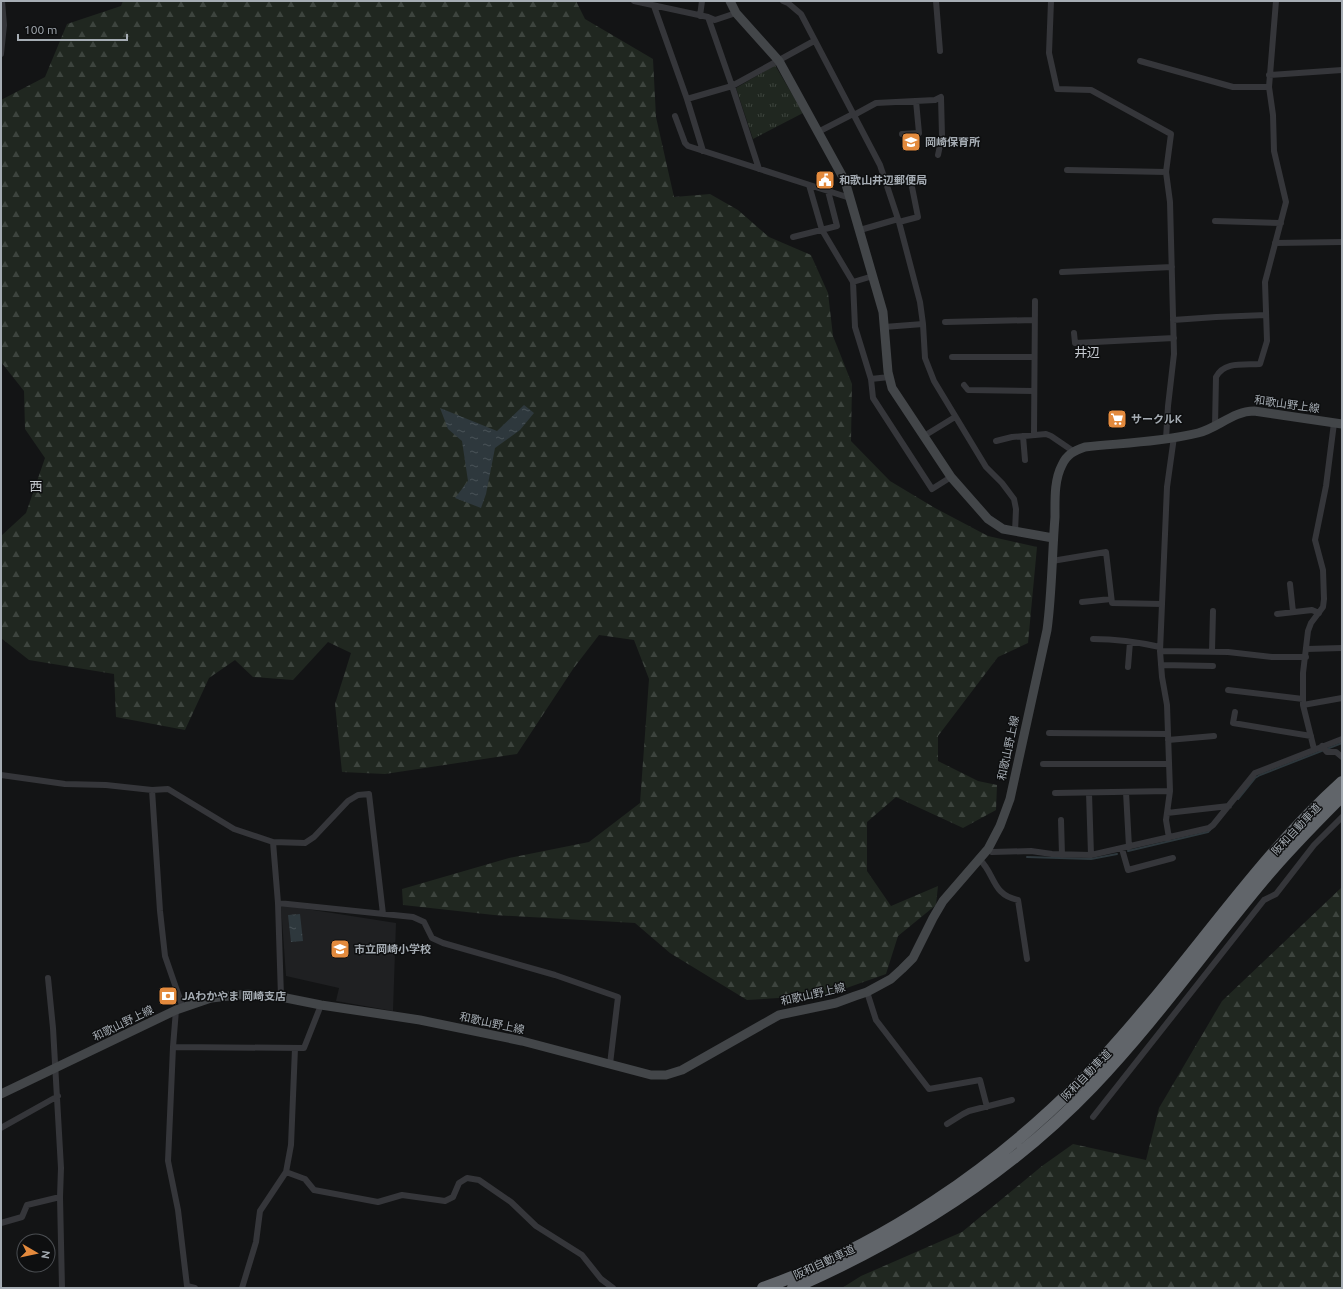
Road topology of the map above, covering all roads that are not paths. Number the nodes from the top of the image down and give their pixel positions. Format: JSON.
{"nodes":[{"id":1,"x":2,"y":1,"type":"edge"},
{"id":2,"x":634,"y":1,"type":"edge"},
{"id":3,"x":702,"y":1,"type":"edge"},
{"id":4,"x":730,"y":1,"type":"edge"},
{"id":5,"x":783,"y":1,"type":"edge"},
{"id":6,"x":936,"y":1,"type":"edge"},
{"id":7,"x":1050,"y":1,"type":"edge"},
{"id":8,"x":1276,"y":1,"type":"edge"},
{"id":9,"x":654,"y":6,"type":"junction"},
{"id":10,"x":736,"y":13,"type":"junction"},
{"id":11,"x":700,"y":16,"type":"junction"},
{"id":12,"x":708,"y":17,"type":"junction"},
{"id":13,"x":814,"y":41,"type":"junction"},
{"id":14,"x":940,"y":51,"type":"dead end"},
{"id":15,"x":1,"y":54,"type":"edge"},
{"id":16,"x":779,"y":61,"type":"junction"},
{"id":17,"x":1140,"y":61,"type":"dead end"},
{"id":18,"x":1342,"y":70,"type":"edge"},
{"id":19,"x":1269,"y":75,"type":"junction"},
{"id":20,"x":732,"y":86,"type":"junction"},
{"id":21,"x":1269,"y":87,"type":"junction"},
{"id":22,"x":687,"y":99,"type":"junction"},
{"id":23,"x":916,"y":101,"type":"junction"},
{"id":24,"x":853,"y":115,"type":"junction"},
{"id":25,"x":675,"y":116,"type":"dead end"},
{"id":26,"x":818,"y":132,"type":"junction"},
{"id":27,"x":902,"y":134,"type":"dead end"},
{"id":28,"x":703,"y":151,"type":"junction"},
{"id":29,"x":938,"y":155,"type":"dead end"},
{"id":30,"x":759,"y":169,"type":"junction"},
{"id":31,"x":1067,"y":170,"type":"dead end"},
{"id":32,"x":1166,"y":172,"type":"junction"},
{"id":33,"x":808,"y":185,"type":"junction"},
{"id":34,"x":912,"y":187,"type":"dead end"},
{"id":35,"x":828,"y":191,"type":"junction"},
{"id":36,"x":850,"y":198,"type":"junction"},
{"id":37,"x":898,"y":221,"type":"junction"},
{"id":38,"x":1215,"y":222,"type":"dead end"},
{"id":39,"x":1281,"y":223,"type":"junction"},
{"id":40,"x":822,"y":230,"type":"junction"},
{"id":41,"x":860,"y":230,"type":"junction"},
{"id":42,"x":793,"y":237,"type":"dead end"},
{"id":43,"x":1342,"y":242,"type":"edge"},
{"id":44,"x":1275,"y":243,"type":"junction"},
{"id":45,"x":1172,"y":267,"type":"junction"},
{"id":46,"x":1062,"y":272,"type":"dead end"},
{"id":47,"x":873,"y":276,"type":"junction"},
{"id":48,"x":853,"y":282,"type":"junction"},
{"id":49,"x":1034,"y":302,"type":"dead end"},
{"id":50,"x":1266,"y":315,"type":"junction"},
{"id":51,"x":1034,"y":320,"type":"junction"},
{"id":52,"x":1173,"y":320,"type":"junction"},
{"id":53,"x":945,"y":322,"type":"dead end"},
{"id":54,"x":923,"y":324,"type":"junction"},
{"id":55,"x":884,"y":327,"type":"junction"},
{"id":56,"x":1074,"y":333,"type":"dead end"},
{"id":57,"x":1174,"y":338,"type":"junction"},
{"id":58,"x":952,"y":357,"type":"dead end"},
{"id":59,"x":1034,"y":357,"type":"junction"},
{"id":60,"x":889,"y":377,"type":"junction"},
{"id":61,"x":871,"y":379,"type":"junction"},
{"id":62,"x":964,"y":386,"type":"dead end"},
{"id":63,"x":1034,"y":390,"type":"junction"},
{"id":64,"x":955,"y":417,"type":"junction"},
{"id":65,"x":1338,"y":423,"type":"edge"},
{"id":66,"x":1215,"y":426,"type":"junction"},
{"id":67,"x":1034,"y":435,"type":"junction"},
{"id":68,"x":924,"y":436,"type":"junction"},
{"id":69,"x":1023,"y":436,"type":"junction"},
{"id":70,"x":1170,"y":438,"type":"junction"},
{"id":71,"x":996,"y":441,"type":"dead end"},
{"id":72,"x":1073,"y":451,"type":"junction"},
{"id":73,"x":1025,"y":460,"type":"dead end"},
{"id":74,"x":951,"y":477,"type":"junction"},
{"id":75,"x":1015,"y":532,"type":"junction"},
{"id":76,"x":1053,"y":538,"type":"junction"},
{"id":77,"x":1052,"y":561,"type":"junction"},
{"id":78,"x":1290,"y":584,"type":"dead end"},
{"id":79,"x":1111,"y":599,"type":"junction"},
{"id":80,"x":1082,"y":602,"type":"dead end"},
{"id":81,"x":1162,"y":604,"type":"junction"},
{"id":82,"x":1213,"y":610,"type":"dead end"},
{"id":83,"x":1293,"y":612,"type":"junction"},
{"id":84,"x":1318,"y":613,"type":"junction"},
{"id":85,"x":1277,"y":614,"type":"dead end"},
{"id":86,"x":1093,"y":639,"type":"dead end"},
{"id":87,"x":1130,"y":642,"type":"junction"},
{"id":88,"x":1342,"y":648,"type":"edge"},
{"id":89,"x":1160,"y":649,"type":"junction"},
{"id":90,"x":1307,"y":650,"type":"junction"},
{"id":91,"x":1212,"y":651,"type":"junction"},
{"id":92,"x":1306,"y":657,"type":"junction"},
{"id":93,"x":1161,"y":665,"type":"junction"},
{"id":94,"x":1213,"y":666,"type":"dead end"},
{"id":95,"x":1128,"y":667,"type":"dead end"},
{"id":96,"x":1228,"y":690,"type":"dead end"},
{"id":97,"x":1342,"y":698,"type":"edge"},
{"id":98,"x":1303,"y":702,"type":"junction"},
{"id":99,"x":1235,"y":712,"type":"dead end"},
{"id":100,"x":1049,"y":733,"type":"dead end"},
{"id":101,"x":1214,"y":736,"type":"dead end"},
{"id":102,"x":1311,"y":736,"type":"junction"},
{"id":103,"x":1168,"y":737,"type":"junction"},
{"id":104,"x":1342,"y":739,"type":"edge"},
{"id":105,"x":1324,"y":748,"type":"junction"},
{"id":106,"x":1314,"y":749,"type":"junction"},
{"id":107,"x":1342,"y":757,"type":"edge"},
{"id":108,"x":1043,"y":764,"type":"dead end"},
{"id":109,"x":1169,"y":764,"type":"junction"},
{"id":110,"x":1,"y":775,"type":"edge"},
{"id":111,"x":1342,"y":782,"type":"edge"},
{"id":112,"x":152,"y":790,"type":"junction"},
{"id":113,"x":1170,"y":791,"type":"junction"},
{"id":114,"x":1126,"y":792,"type":"junction"},
{"id":115,"x":1055,"y":793,"type":"dead end"},
{"id":116,"x":1089,"y":793,"type":"junction"},
{"id":117,"x":1342,"y":796,"type":"edge"},
{"id":118,"x":1229,"y":806,"type":"junction"},
{"id":119,"x":1167,"y":813,"type":"junction"},
{"id":120,"x":1342,"y":817,"type":"edge"},
{"id":121,"x":1061,"y":820,"type":"dead end"},
{"id":122,"x":1169,"y":838,"type":"junction"},
{"id":123,"x":273,"y":842,"type":"junction"},
{"id":124,"x":1126,"y":848,"type":"junction"},
{"id":125,"x":988,"y":849,"type":"junction"},
{"id":126,"x":1062,"y":855,"type":"junction"},
{"id":127,"x":1091,"y":855,"type":"junction"},
{"id":128,"x":1173,"y":858,"type":"dead end"},
{"id":129,"x":980,"y":860,"type":"junction"},
{"id":130,"x":278,"y":903,"type":"junction"},
{"id":131,"x":383,"y":914,"type":"junction"},
{"id":132,"x":1027,"y":959,"type":"dead end"},
{"id":133,"x":48,"y":978,"type":"dead end"},
{"id":134,"x":867,"y":992,"type":"junction"},
{"id":135,"x":281,"y":997,"type":"junction"},
{"id":136,"x":321,"y":1004,"type":"junction"},
{"id":137,"x":179,"y":1009,"type":"junction"},
{"id":138,"x":173,"y":1047,"type":"junction"},
{"id":139,"x":296,"y":1048,"type":"junction"},
{"id":140,"x":610,"y":1064,"type":"junction"},
{"id":141,"x":56,"y":1068,"type":"junction"},
{"id":142,"x":1,"y":1094,"type":"edge"},
{"id":143,"x":58,"y":1096,"type":"junction"},
{"id":144,"x":1012,"y":1100,"type":"dead end"},
{"id":145,"x":987,"y":1107,"type":"junction"},
{"id":146,"x":1093,"y":1117,"type":"dead end"},
{"id":147,"x":947,"y":1124,"type":"dead end"},
{"id":148,"x":1,"y":1128,"type":"edge"},
{"id":149,"x":286,"y":1172,"type":"junction"},
{"id":150,"x":60,"y":1197,"type":"junction"},
{"id":151,"x":1,"y":1223,"type":"edge"},
{"id":152,"x":62,"y":1288,"type":"edge"},
{"id":153,"x":195,"y":1288,"type":"edge"},
{"id":154,"x":242,"y":1288,"type":"edge"},
{"id":155,"x":613,"y":1288,"type":"edge"},
{"id":156,"x":763,"y":1288,"type":"edge"},
{"id":157,"x":792,"y":1288,"type":"edge"}],
"edges":[{"from":1,"to":15,"type":"street"},
{"from":2,"to":9,"type":"street"},
{"from":3,"to":11,"type":"street"},
{"from":4,"to":10,"type":"main road"},
{"from":5,"to":13,"type":"street"},
{"from":6,"to":14,"type":"street"},
{"from":7,"to":32,"type":"street"},
{"from":8,"to":19,"type":"street"},
{"from":9,"to":11,"type":"street"},
{"from":9,"to":22,"type":"street"},
{"from":10,"to":12,"type":"street"},
{"from":10,"to":16,"type":"main road"},
{"from":11,"to":12,"type":"street"},
{"from":12,"to":20,"type":"street"},
{"from":13,"to":16,"type":"street"},
{"from":13,"to":24,"type":"street"},
{"from":16,"to":20,"type":"street"},
{"from":16,"to":26,"type":"main road"},
{"from":17,"to":21,"type":"street"},
{"from":18,"to":19,"type":"street"},
{"from":19,"to":21,"type":"street"},
{"from":20,"to":22,"type":"street"},
{"from":20,"to":30,"type":"street"},
{"from":21,"to":39,"type":"street"},
{"from":22,"to":28,"type":"street"},
{"from":23,"to":24,"type":"street"},
{"from":23,"to":27,"type":"street"},
{"from":23,"to":29,"type":"street"},
{"from":24,"to":26,"type":"street"},
{"from":24,"to":37,"type":"street"},
{"from":25,"to":28,"type":"street"},
{"from":26,"to":36,"type":"main road"},
{"from":28,"to":30,"type":"street"},
{"from":30,"to":33,"type":"street"},
{"from":31,"to":32,"type":"street"},
{"from":32,"to":45,"type":"street"},
{"from":33,"to":35,"type":"street"},
{"from":33,"to":40,"type":"street"},
{"from":34,"to":37,"type":"street"},
{"from":35,"to":36,"type":"street"},
{"from":35,"to":40,"type":"street"},
{"from":36,"to":41,"type":"main road"},
{"from":37,"to":41,"type":"street"},
{"from":37,"to":54,"type":"street"},
{"from":38,"to":39,"type":"street"},
{"from":39,"to":44,"type":"street"},
{"from":40,"to":42,"type":"street"},
{"from":40,"to":48,"type":"street"},
{"from":41,"to":47,"type":"main road"},
{"from":43,"to":44,"type":"street"},
{"from":44,"to":50,"type":"street"},
{"from":45,"to":46,"type":"street"},
{"from":45,"to":52,"type":"street"},
{"from":47,"to":48,"type":"street"},
{"from":47,"to":55,"type":"main road"},
{"from":48,"to":61,"type":"street"},
{"from":49,"to":51,"type":"street"},
{"from":50,"to":52,"type":"street"},
{"from":50,"to":66,"type":"street"},
{"from":51,"to":53,"type":"street"},
{"from":51,"to":59,"type":"street"},
{"from":52,"to":57,"type":"street"},
{"from":54,"to":55,"type":"street"},
{"from":54,"to":64,"type":"street"},
{"from":55,"to":60,"type":"main road"},
{"from":56,"to":57,"type":"street"},
{"from":57,"to":70,"type":"street"},
{"from":58,"to":59,"type":"street"},
{"from":59,"to":63,"type":"street"},
{"from":60,"to":61,"type":"street"},
{"from":60,"to":68,"type":"main road"},
{"from":61,"to":74,"type":"street"},
{"from":62,"to":63,"type":"street"},
{"from":63,"to":67,"type":"street"},
{"from":64,"to":68,"type":"street"},
{"from":64,"to":75,"type":"street"},
{"from":65,"to":66,"type":"main road","name":"和歌山野上線"},
{"from":65,"to":84,"type":"street"},
{"from":66,"to":70,"type":"main road","name":"和歌山野上線"},
{"from":67,"to":69,"type":"street"},
{"from":67,"to":72,"type":"street"},
{"from":68,"to":74,"type":"main road"},
{"from":69,"to":71,"type":"street"},
{"from":69,"to":73,"type":"street"},
{"from":70,"to":72,"type":"main road","name":"和歌山野上線"},
{"from":70,"to":81,"type":"street"},
{"from":72,"to":76,"type":"main road","name":"和歌山野上線"},
{"from":74,"to":75,"type":"main road"},
{"from":75,"to":76,"type":"main road"},
{"from":76,"to":77,"type":"main road","name":"和歌山野上線"},
{"from":77,"to":79,"type":"street"},
{"from":77,"to":125,"type":"main road","name":"和歌山野上線"},
{"from":78,"to":83,"type":"street"},
{"from":79,"to":80,"type":"street"},
{"from":79,"to":81,"type":"street"},
{"from":81,"to":89,"type":"street"},
{"from":82,"to":91,"type":"street"},
{"from":83,"to":84,"type":"street"},
{"from":83,"to":85,"type":"street"},
{"from":84,"to":90,"type":"street"},
{"from":86,"to":87,"type":"street"},
{"from":87,"to":89,"type":"street"},
{"from":87,"to":95,"type":"street"},
{"from":88,"to":90,"type":"street"},
{"from":89,"to":91,"type":"street"},
{"from":89,"to":93,"type":"street"},
{"from":90,"to":92,"type":"street"},
{"from":91,"to":92,"type":"street"},
{"from":92,"to":98,"type":"street"},
{"from":93,"to":94,"type":"street"},
{"from":93,"to":103,"type":"street"},
{"from":96,"to":98,"type":"street"},
{"from":97,"to":98,"type":"street"},
{"from":98,"to":102,"type":"street"},
{"from":99,"to":102,"type":"street"},
{"from":100,"to":103,"type":"street"},
{"from":101,"to":103,"type":"street"},
{"from":102,"to":106,"type":"street"},
{"from":103,"to":109,"type":"street"},
{"from":104,"to":105,"type":"street"},
{"from":105,"to":106,"type":"street"},
{"from":105,"to":107,"type":"street"},
{"from":106,"to":118,"type":"street"},
{"from":108,"to":109,"type":"street"},
{"from":109,"to":113,"type":"street"},
{"from":110,"to":112,"type":"street"},
{"from":111,"to":156,"type":"highway","name":"阪和自動車道"},
{"from":112,"to":123,"type":"street"},
{"from":112,"to":137,"type":"street"},
{"from":113,"to":114,"type":"street"},
{"from":113,"to":119,"type":"street"},
{"from":114,"to":116,"type":"street"},
{"from":114,"to":124,"type":"street"},
{"from":115,"to":116,"type":"street"},
{"from":116,"to":127,"type":"street"},
{"from":117,"to":157,"type":"highway","name":"阪和自動車道"},
{"from":118,"to":119,"type":"street"},
{"from":118,"to":122,"type":"street"},
{"from":119,"to":122,"type":"street"},
{"from":120,"to":146,"type":"street"},
{"from":121,"to":126,"type":"street"},
{"from":122,"to":124,"type":"street"},
{"from":123,"to":130,"type":"street"},
{"from":123,"to":131,"type":"street"},
{"from":124,"to":127,"type":"street"},
{"from":124,"to":128,"type":"street"},
{"from":125,"to":126,"type":"street"},
{"from":125,"to":129,"type":"main road","name":"和歌山野上線"},
{"from":126,"to":127,"type":"street"},
{"from":129,"to":132,"type":"street"},
{"from":129,"to":134,"type":"main road","name":"和歌山野上線"},
{"from":130,"to":131,"type":"street"},
{"from":130,"to":135,"type":"street"},
{"from":131,"to":140,"type":"street"},
{"from":133,"to":141,"type":"street"},
{"from":134,"to":140,"type":"main road","name":"和歌山野上線"},
{"from":134,"to":145,"type":"street"},
{"from":135,"to":136,"type":"main road","name":"和歌山野上線"},
{"from":135,"to":137,"type":"main road","name":"和歌山野上線"},
{"from":136,"to":139,"type":"street"},
{"from":136,"to":140,"type":"main road","name":"和歌山野上線"},
{"from":137,"to":138,"type":"street"},
{"from":137,"to":141,"type":"main road","name":"和歌山野上線"},
{"from":138,"to":139,"type":"street"},
{"from":138,"to":153,"type":"street"},
{"from":139,"to":149,"type":"street"},
{"from":141,"to":142,"type":"main road","name":"和歌山野上線"},
{"from":141,"to":143,"type":"street"},
{"from":143,"to":148,"type":"street"},
{"from":143,"to":150,"type":"street"},
{"from":144,"to":145,"type":"street"},
{"from":145,"to":147,"type":"street"},
{"from":149,"to":154,"type":"street"},
{"from":149,"to":155,"type":"street"},
{"from":150,"to":151,"type":"street"},
{"from":150,"to":152,"type":"street"}]}
